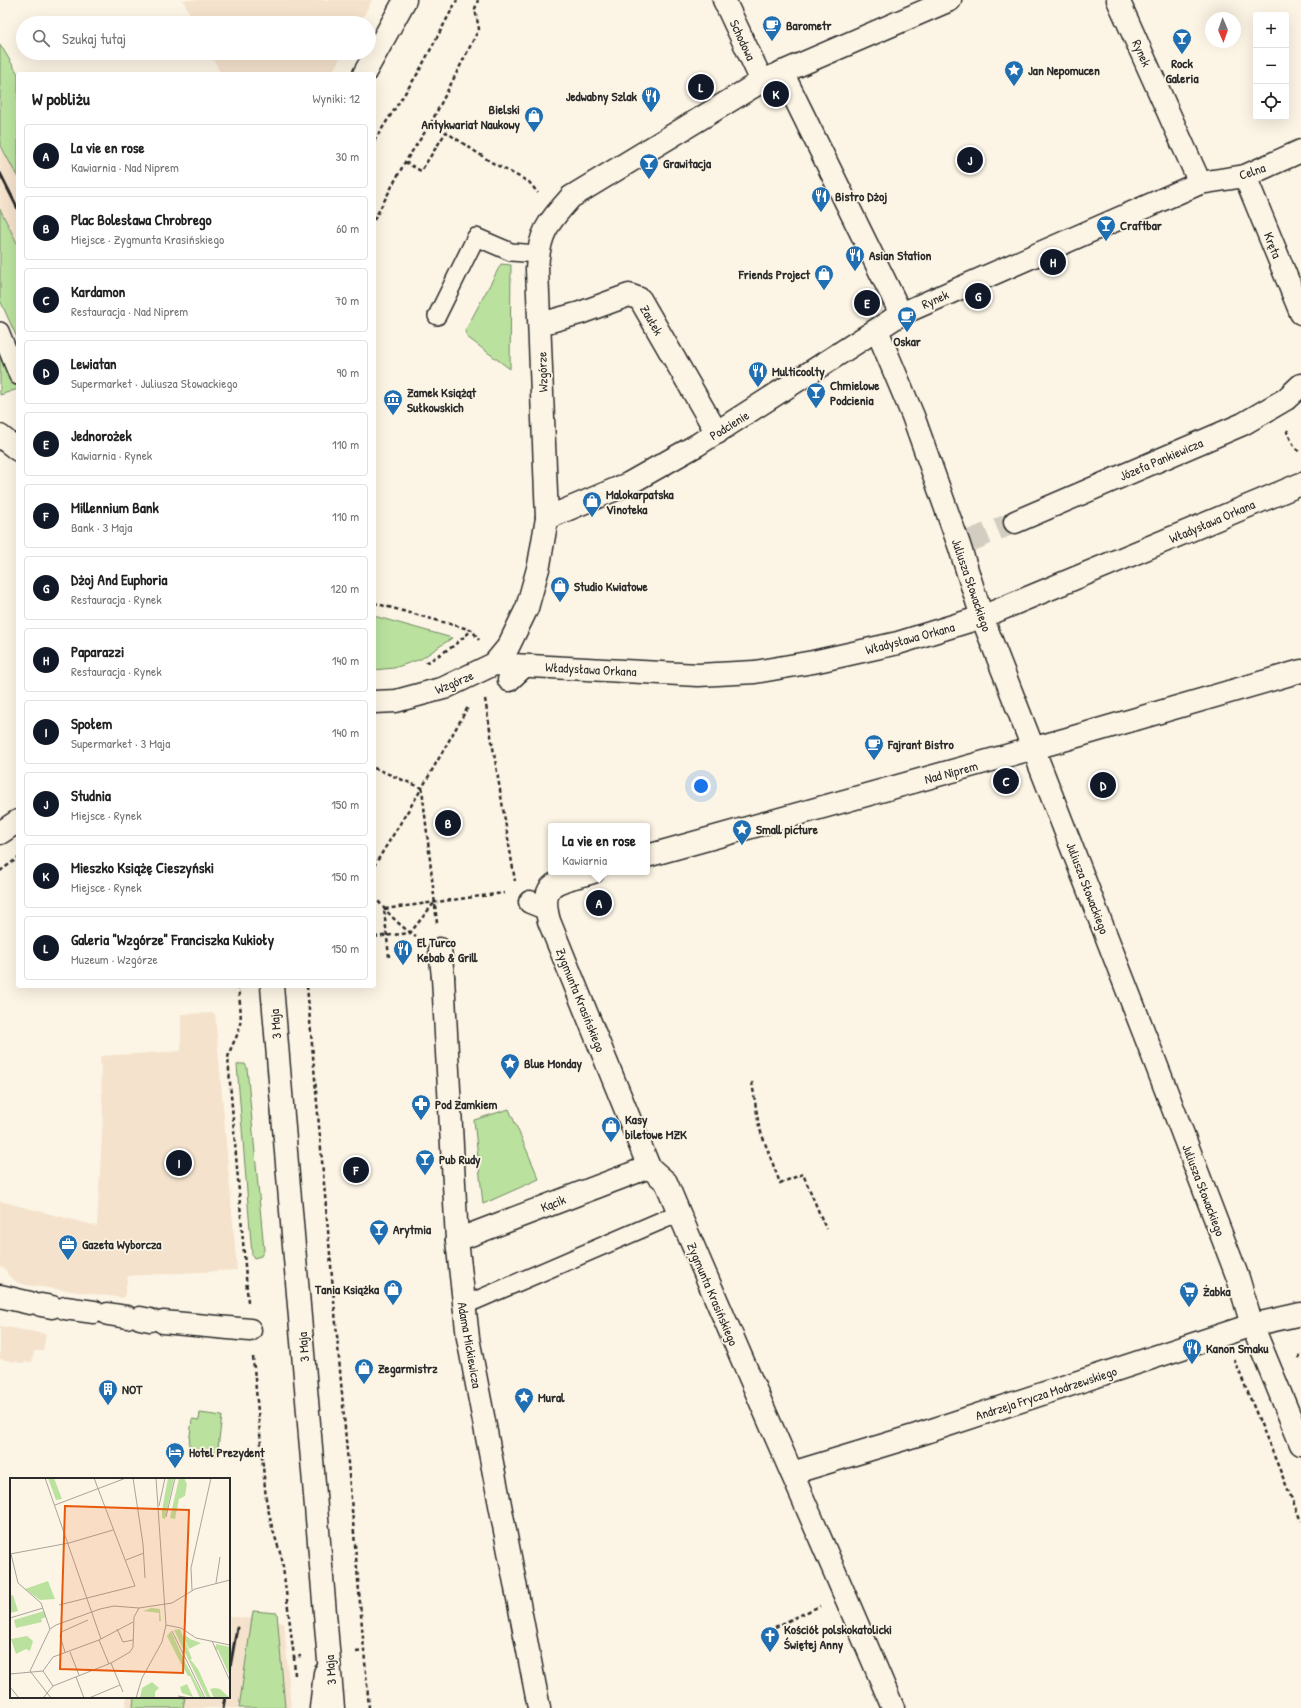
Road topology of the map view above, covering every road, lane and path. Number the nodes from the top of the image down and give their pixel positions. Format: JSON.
{"nodes":[{"id":1,"x":405,"y":0,"type":"edge"},
{"id":2,"x":457,"y":0,"type":"edge"},
{"id":3,"x":478,"y":0,"type":"edge"},
{"id":4,"x":724,"y":0,"type":"edge"},
{"id":5,"x":950,"y":0,"type":"edge"},
{"id":6,"x":1118,"y":0,"type":"edge"},
{"id":7,"x":376,"y":52,"type":"edge"},
{"id":8,"x":372,"y":60,"type":"edge"},
{"id":9,"x":365,"y":72,"type":"edge"},
{"id":10,"x":782,"y":72,"type":"junction"},
{"id":11,"x":762,"y":81,"type":"junction"},
{"id":12,"x":376,"y":139,"type":"edge"},
{"id":13,"x":1301,"y":151,"type":"edge"},
{"id":14,"x":405,"y":162,"type":"junction"},
{"id":15,"x":1244,"y":176,"type":"junction"},
{"id":16,"x":1200,"y":183,"type":"junction"},
{"id":17,"x":555,"y":215,"type":"junction"},
{"id":18,"x":376,"y":216,"type":"edge"},
{"id":19,"x":538,"y":254,"type":"junction"},
{"id":20,"x":901,"y":314,"type":"junction"},
{"id":21,"x":1301,"y":314,"type":"edge"},
{"id":22,"x":437,"y":316,"type":"dead end"},
{"id":23,"x":540,"y":324,"type":"junction"},
{"id":24,"x":877,"y":330,"type":"junction"},
{"id":25,"x":0,"y":331,"type":"edge"},
{"id":26,"x":16,"y":371,"type":"edge"},
{"id":27,"x":1301,"y":385,"type":"edge"},
{"id":28,"x":1291,"y":426,"type":"dead end"},
{"id":29,"x":717,"y":433,"type":"junction"},
{"id":30,"x":0,"y":436,"type":"edge"},
{"id":31,"x":16,"y":448,"type":"edge"},
{"id":32,"x":1301,"y":453,"type":"edge"},
{"id":33,"x":1301,"y":484,"type":"edge"},
{"id":34,"x":547,"y":518,"type":"junction"},
{"id":35,"x":1015,"y":522,"type":"tunnel mouth"},
{"id":36,"x":376,"y":604,"type":"edge"},
{"id":37,"x":982,"y":618,"type":"junction"},
{"id":38,"x":494,"y":664,"type":"junction"},
{"id":39,"x":420,"y":667,"type":"dead end"},
{"id":40,"x":1301,"y":671,"type":"edge"},
{"id":41,"x":376,"y":702,"type":"edge"},
{"id":42,"x":471,"y":702,"type":"dead end"},
{"id":43,"x":1034,"y":749,"type":"junction"},
{"id":44,"x":376,"y":769,"type":"edge"},
{"id":45,"x":422,"y":788,"type":"junction"},
{"id":46,"x":16,"y":822,"type":"edge"},
{"id":47,"x":0,"y":833,"type":"edge"},
{"id":48,"x":650,"y":855,"type":"edge"},
{"id":49,"x":16,"y":859,"type":"edge"},
{"id":50,"x":376,"y":863,"type":"edge"},
{"id":51,"x":0,"y":871,"type":"edge"},
{"id":52,"x":583,"y":875,"type":"edge"},
{"id":53,"x":515,"y":884,"type":"dead end"},
{"id":54,"x":509,"y":893,"type":"dead end"},
{"id":55,"x":376,"y":899,"type":"edge"},
{"id":56,"x":435,"y":903,"type":"junction"},
{"id":57,"x":384,"y":909,"type":"junction"},
{"id":58,"x":410,"y":933,"type":"junction"},
{"id":59,"x":386,"y":936,"type":"junction"},
{"id":60,"x":376,"y":937,"type":"edge"},
{"id":61,"x":440,"y":949,"type":"junction"},
{"id":62,"x":389,"y":957,"type":"dead end"},
{"id":63,"x":272,"y":988,"type":"edge"},
{"id":64,"x":307,"y":988,"type":"edge"},
{"id":65,"x":752,"y":1082,"type":"dead end"},
{"id":66,"x":649,"y":1167,"type":"junction"},
{"id":67,"x":679,"y":1213,"type":"junction"},
{"id":68,"x":826,"y":1229,"type":"dead end"},
{"id":69,"x":457,"y":1240,"type":"junction"},
{"id":70,"x":0,"y":1296,"type":"edge"},
{"id":71,"x":463,"y":1306,"type":"junction"},
{"id":72,"x":1301,"y":1314,"type":"edge"},
{"id":73,"x":1252,"y":1325,"type":"junction"},
{"id":74,"x":250,"y":1330,"type":"dead end"},
{"id":75,"x":1231,"y":1352,"type":"dead end"},
{"id":76,"x":1301,"y":1444,"type":"edge"},
{"id":77,"x":792,"y":1473,"type":"junction"},
{"id":78,"x":1301,"y":1521,"type":"edge"},
{"id":79,"x":822,"y":1605,"type":"dead end"},
{"id":80,"x":775,"y":1627,"type":"dead end"},
{"id":81,"x":328,"y":1654,"type":"junction"},
{"id":82,"x":321,"y":1708,"type":"edge"},
{"id":83,"x":333,"y":1708,"type":"edge"},
{"id":84,"x":369,"y":1708,"type":"edge"},
{"id":85,"x":539,"y":1708,"type":"edge"},
{"id":86,"x":893,"y":1708,"type":"edge"}],
"edges":[{"from":1,"to":7,"type":"street"},
{"from":2,"to":12,"type":"path"},
{"from":3,"to":14,"type":"path"},
{"from":4,"to":11,"type":"street","name":"Schodowa"},
{"from":5,"to":10,"type":"street"},
{"from":6,"to":16,"type":"street","name":"Rynek"},
{"from":8,"to":9,"type":"street"},
{"from":10,"to":11,"type":"street","name":"Wzgórze"},
{"from":10,"to":20,"type":"street"},
{"from":11,"to":17,"type":"street","name":"Wzgórze"},
{"from":13,"to":15,"type":"street","name":"Celna"},
{"from":14,"to":17,"type":"path"},
{"from":14,"to":18,"type":"path"},
{"from":15,"to":16,"type":"street","name":"Celna"},
{"from":15,"to":21,"type":"street","name":"Kręta"},
{"from":16,"to":20,"type":"street","name":"Rynek"},
{"from":17,"to":19,"type":"street","name":"Wzgórze"},
{"from":19,"to":22,"type":"lane"},
{"from":19,"to":23,"type":"street","name":"Wzgórze"},
{"from":20,"to":24,"type":"street","name":"Podcienie"},
{"from":23,"to":29,"type":"street","name":"Zaułek"},
{"from":23,"to":34,"type":"street","name":"Wzgórze"},
{"from":24,"to":29,"type":"street","name":"Podcienie"},
{"from":24,"to":37,"type":"street","name":"Juliusza Słowackiego"},
{"from":25,"to":26,"type":"lane"},
{"from":27,"to":35,"type":"street","name":"Józefa Pankiewicza"},
{"from":28,"to":32,"type":"path"},
{"from":29,"to":34,"type":"street","name":"Podcienie"},
{"from":30,"to":31,"type":"street"},
{"from":33,"to":37,"type":"street","name":"Władysława Orkana"},
{"from":34,"to":38,"type":"street","name":"Wzgórze"},
{"from":36,"to":39,"type":"path"},
{"from":37,"to":38,"type":"street","name":"Władysława Orkana"},
{"from":37,"to":43,"type":"street","name":"Juliusza Słowackiego"},
{"from":38,"to":41,"type":"street","name":"Wzgórze"},
{"from":38,"to":53,"type":"path"},
{"from":40,"to":43,"type":"street","name":"Nad Niprem"},
{"from":42,"to":45,"type":"path"},
{"from":43,"to":48,"type":"street","name":"Nad Niprem"},
{"from":43,"to":73,"type":"street","name":"Juliusza Słowackiego"},
{"from":44,"to":45,"type":"path"},
{"from":45,"to":50,"type":"path"},
{"from":45,"to":56,"type":"path"},
{"from":46,"to":47,"type":"street"},
{"from":49,"to":51,"type":"path"},
{"from":52,"to":66,"type":"street","name":"Zygmunta Krasińskiego"},
{"from":54,"to":56,"type":"path"},
{"from":55,"to":57,"type":"path"},
{"from":56,"to":57,"type":"path"},
{"from":56,"to":58,"type":"path"},
{"from":56,"to":61,"type":"path"},
{"from":57,"to":58,"type":"path"},
{"from":57,"to":59,"type":"path"},
{"from":58,"to":59,"type":"path"},
{"from":58,"to":61,"type":"path"},
{"from":59,"to":60,"type":"path"},
{"from":59,"to":62,"type":"path"},
{"from":61,"to":69,"type":"street","name":"Adama Mickiewicza"},
{"from":63,"to":81,"type":"street","name":"3 Maja"},
{"from":64,"to":84,"type":"path"},
{"from":65,"to":68,"type":"path"},
{"from":66,"to":67,"type":"street","name":"Zygmunta Krasińskiego"},
{"from":66,"to":69,"type":"street","name":"Kącik"},
{"from":67,"to":71,"type":"lane"},
{"from":67,"to":77,"type":"street","name":"Zygmunta Krasińskiego"},
{"from":69,"to":71,"type":"street","name":"Adama Mickiewicza"},
{"from":70,"to":74,"type":"street"},
{"from":71,"to":85,"type":"street","name":"Adama Mickiewicza"},
{"from":72,"to":73,"type":"street","name":"Andrzeja Frycza Modrzewskiego"},
{"from":73,"to":76,"type":"street","name":"Juliusza Słowackiego"},
{"from":73,"to":77,"type":"street","name":"Andrzeja Frycza Modrzewskiego"},
{"from":75,"to":78,"type":"path"},
{"from":77,"to":86,"type":"street","name":"Zygmunta Krasińskiego"},
{"from":79,"to":80,"type":"path"},
{"from":81,"to":82,"type":"street"},
{"from":81,"to":83,"type":"street","name":"3 Maja"}]}
